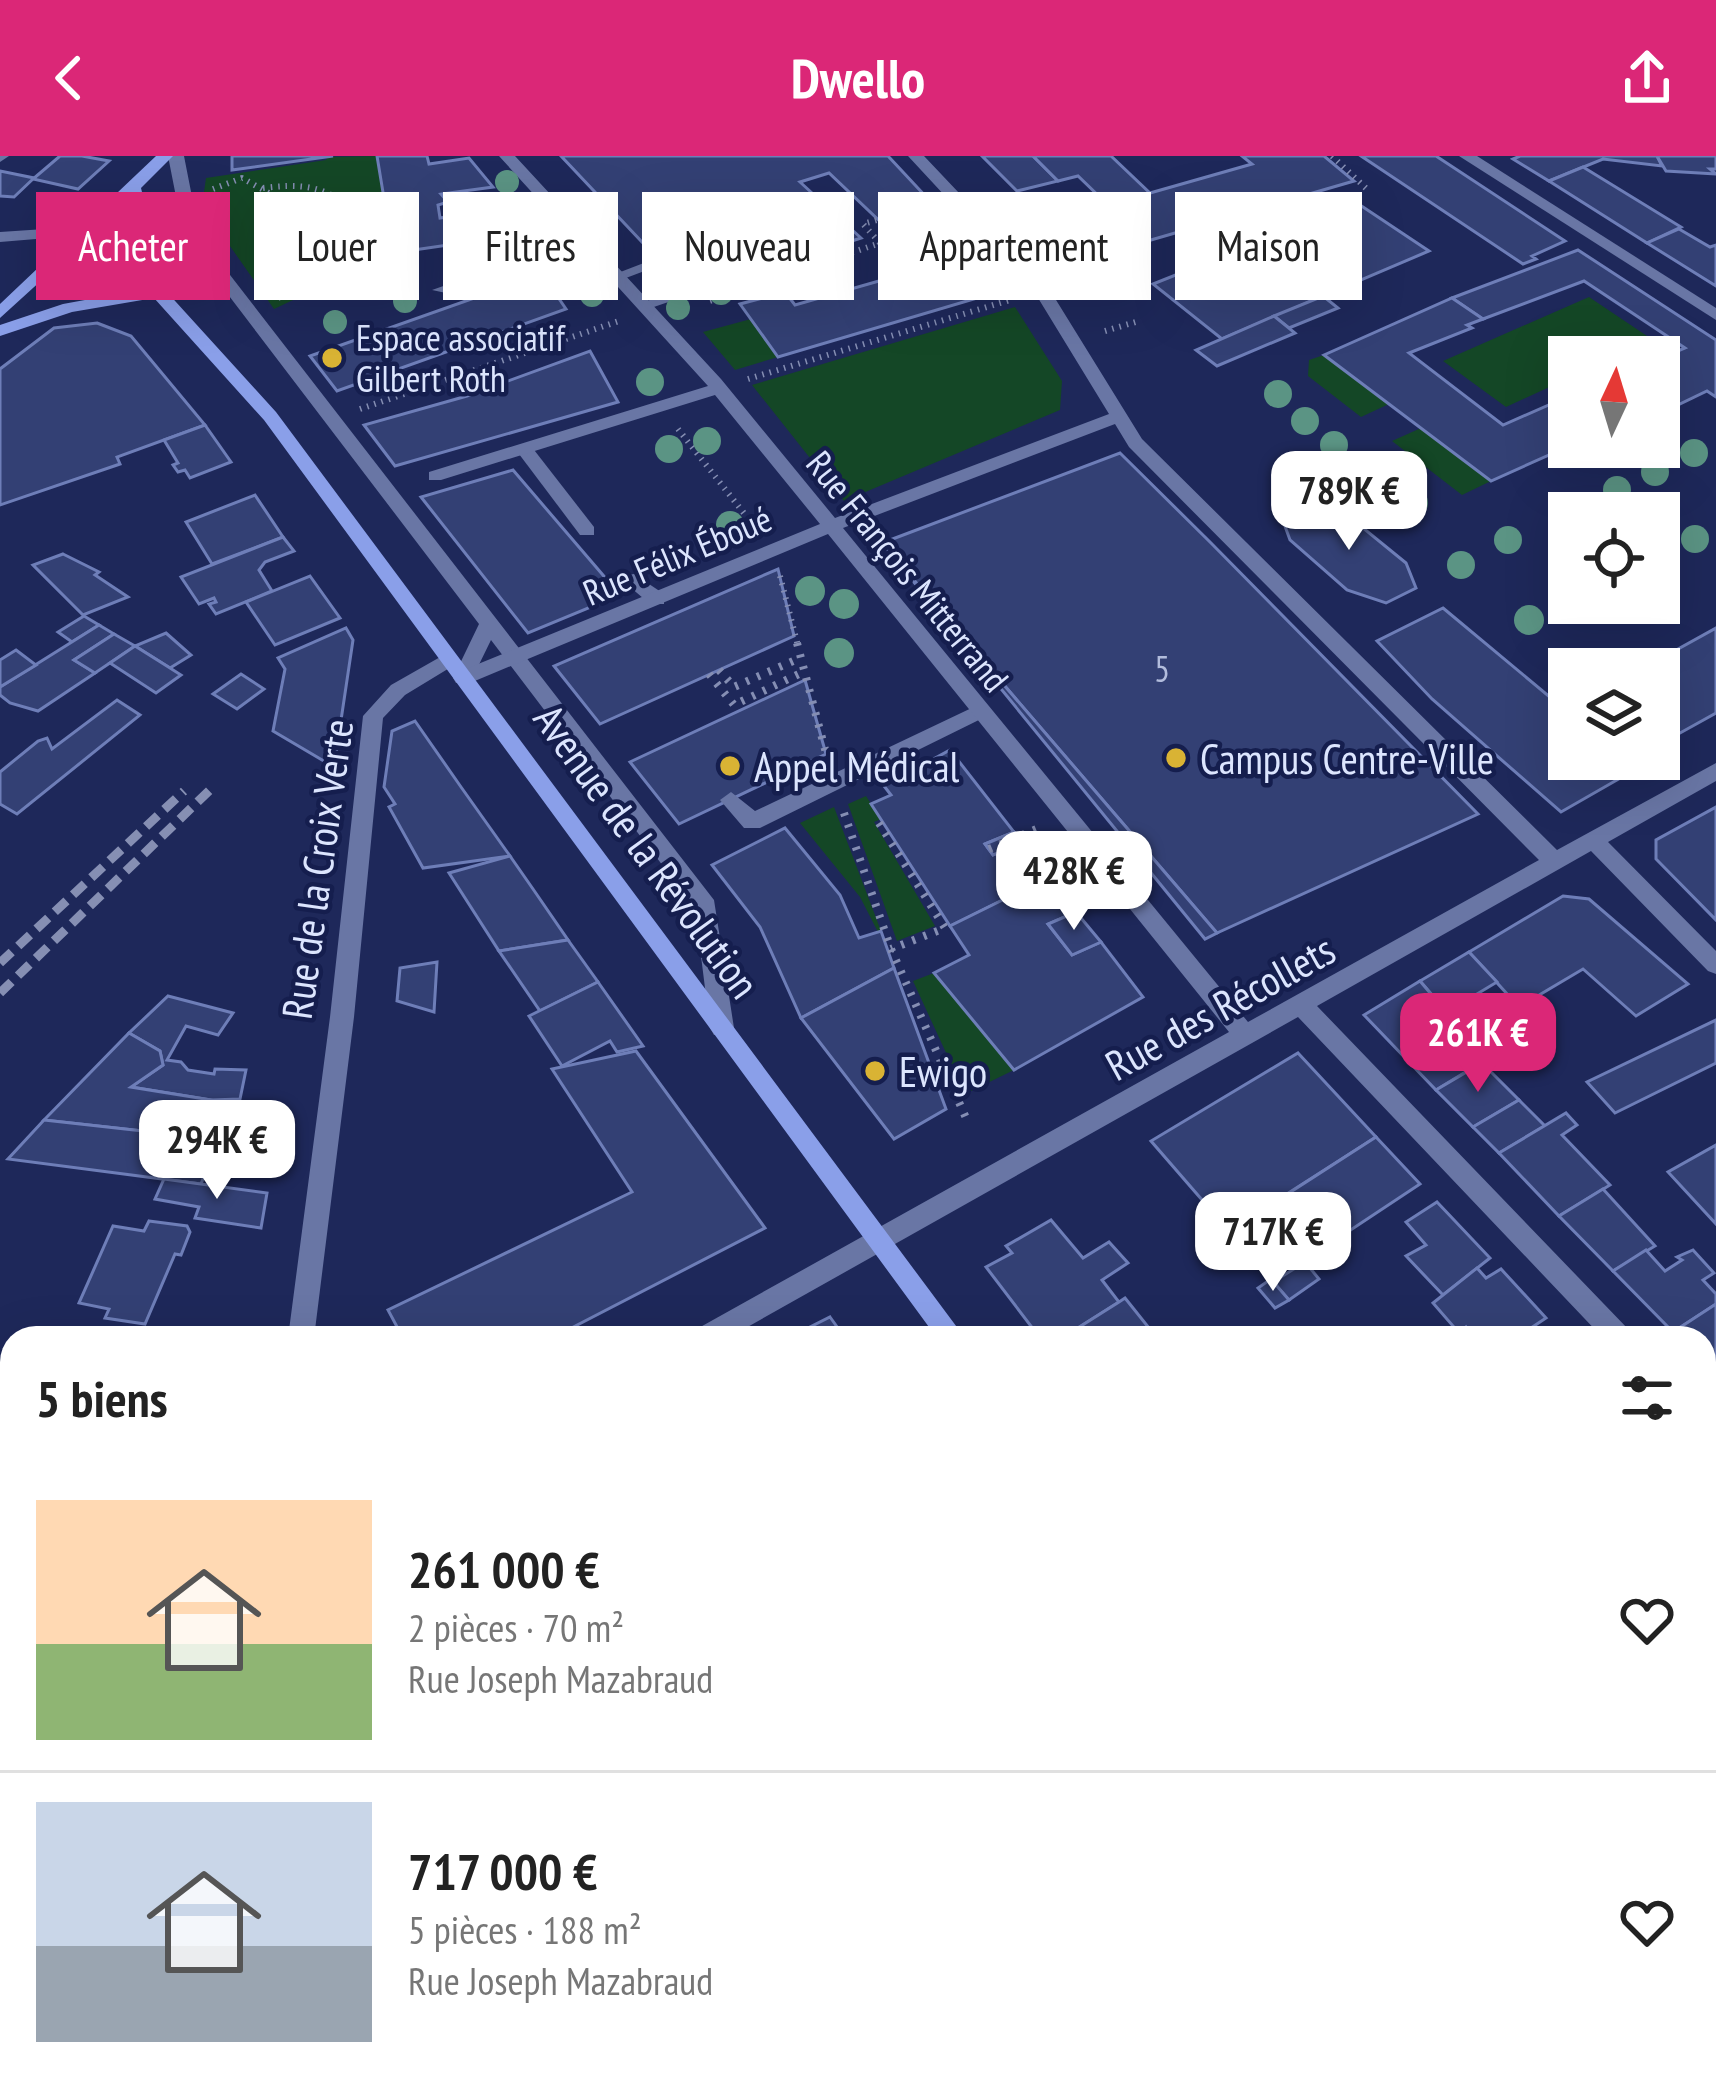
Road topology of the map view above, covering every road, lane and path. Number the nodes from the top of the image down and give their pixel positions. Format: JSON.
{"nodes":[{"id":1,"x":165,"y":156,"type":"edge"},
{"id":2,"x":176,"y":156,"type":"edge"},
{"id":3,"x":507,"y":156,"type":"edge"},
{"id":4,"x":916,"y":156,"type":"edge"},
{"id":5,"x":1332,"y":156,"type":"edge"},
{"id":6,"x":1467,"y":156,"type":"edge"},
{"id":7,"x":133,"y":188,"type":"junction"},
{"id":8,"x":261,"y":188,"type":"junction"},
{"id":9,"x":1370,"y":191,"type":"dead end"},
{"id":10,"x":129,"y":192,"type":"edge"},
{"id":11,"x":134,"y":192,"type":"edge"},
{"id":12,"x":207,"y":192,"type":"edge"},
{"id":13,"x":269,"y":192,"type":"edge"},
{"id":14,"x":331,"y":192,"type":"edge"},
{"id":15,"x":540,"y":192,"type":"edge"},
{"id":16,"x":950,"y":192,"type":"edge"},
{"id":17,"x":877,"y":220,"type":"dead end"},
{"id":18,"x":36,"y":235,"type":"edge"},
{"id":19,"x":0,"y":237,"type":"edge"},
{"id":20,"x":642,"y":268,"type":"edge"},
{"id":21,"x":618,"y":276,"type":"joint"},
{"id":22,"x":419,"y":277,"type":"edge"},
{"id":23,"x":36,"y":280,"type":"edge"},
{"id":24,"x":443,"y":289,"type":"edge"},
{"id":25,"x":440,"y":290,"type":"joint"},
{"id":26,"x":114,"y":300,"type":"edge"},
{"id":27,"x":165,"y":300,"type":"edge"},
{"id":28,"x":276,"y":300,"type":"edge"},
{"id":29,"x":669,"y":300,"type":"edge"},
{"id":30,"x":1009,"y":300,"type":"edge"},
{"id":31,"x":1048,"y":300,"type":"edge"},
{"id":32,"x":265,"y":306,"type":"dead end"},
{"id":33,"x":651,"y":311,"type":"junction"},
{"id":34,"x":0,"y":313,"type":"edge"},
{"id":35,"x":1716,"y":315,"type":"edge"},
{"id":36,"x":1139,"y":321,"type":"dead end"},
{"id":37,"x":0,"y":331,"type":"edge"},
{"id":38,"x":1107,"y":344,"type":"dead end"},
{"id":39,"x":718,"y":388,"type":"junction"},
{"id":40,"x":647,"y":411,"type":"junction"},
{"id":41,"x":348,"y":413,"type":"dead end"},
{"id":42,"x":1119,"y":416,"type":"junction"},
{"id":43,"x":525,"y":450,"type":"junction"},
{"id":44,"x":435,"y":476,"type":"dead end"},
{"id":45,"x":829,"y":527,"type":"junction"},
{"id":46,"x":587,"y":531,"type":"dead end"},
{"id":47,"x":773,"y":550,"type":"junction"},
{"id":48,"x":615,"y":583,"type":"dead end"},
{"id":49,"x":657,"y":599,"type":"junction"},
{"id":50,"x":490,"y":622,"type":"junction"},
{"id":51,"x":517,"y":657,"type":"junction"},
{"id":52,"x":800,"y":658,"type":"junction"},
{"id":53,"x":456,"y":669,"type":"junction"},
{"id":54,"x":802,"y":673,"type":"junction"},
{"id":55,"x":980,"y":711,"type":"junction"},
{"id":56,"x":1716,"y":771,"type":"edge"},
{"id":57,"x":833,"y":783,"type":"junction"},
{"id":58,"x":730,"y":800,"type":"dead end"},
{"id":59,"x":879,"y":823,"type":"dead end"},
{"id":60,"x":1594,"y":842,"type":"junction"},
{"id":61,"x":1556,"y":863,"type":"junction"},
{"id":62,"x":891,"y":949,"type":"junction"},
{"id":63,"x":1716,"y":965,"type":"edge"},
{"id":64,"x":1303,"y":1006,"type":"junction"},
{"id":65,"x":722,"y":1028,"type":"junction"},
{"id":66,"x":1247,"y":1037,"type":"junction"},
{"id":67,"x":966,"y":1118,"type":"dead end"},
{"id":68,"x":884,"y":1241,"type":"junction"},
{"id":69,"x":303,"y":1326,"type":"edge"},
{"id":70,"x":726,"y":1326,"type":"edge"},
{"id":71,"x":944,"y":1326,"type":"edge"},
{"id":72,"x":1609,"y":1326,"type":"edge"}],
"edges":[{"from":1,"to":7,"type":"main road"},
{"from":2,"to":50,"type":"street"},
{"from":3,"to":15,"type":"street","name":"Rue François Mitterrand"},
{"from":4,"to":16,"type":"street"},
{"from":5,"to":9,"type":"path"},
{"from":6,"to":35,"type":"street"},
{"from":7,"to":10,"type":"main road"},
{"from":7,"to":11,"type":"main road"},
{"from":8,"to":12,"type":"path"},
{"from":8,"to":13,"type":"path"},
{"from":8,"to":14,"type":"path"},
{"from":17,"to":33,"type":"path"},
{"from":18,"to":19,"type":"street"},
{"from":20,"to":21,"type":"street"},
{"from":21,"to":33,"type":"street","name":"Rue François Mitterrand"},
{"from":22,"to":25,"type":"path"},
{"from":23,"to":34,"type":"main road"},
{"from":24,"to":25,"type":"street"},
{"from":26,"to":37,"type":"main road"},
{"from":27,"to":53,"type":"main road","name":"Avenue de la Révolution"},
{"from":28,"to":32,"type":"path"},
{"from":29,"to":33,"type":"street"},
{"from":30,"to":39,"type":"path"},
{"from":31,"to":42,"type":"street"},
{"from":33,"to":39,"type":"street","name":"Rue François Mitterrand"},
{"from":33,"to":41,"type":"path"},
{"from":36,"to":38,"type":"path"},
{"from":39,"to":40,"type":"street"},
{"from":39,"to":45,"type":"street","name":"Rue François Mitterrand"},
{"from":40,"to":43,"type":"street"},
{"from":40,"to":47,"type":"path"},
{"from":42,"to":45,"type":"street","name":"Rue Félix Éboué"},
{"from":42,"to":61,"type":"street"},
{"from":43,"to":44,"type":"street"},
{"from":43,"to":46,"type":"street"},
{"from":45,"to":47,"type":"street","name":"Rue Félix Éboué"},
{"from":45,"to":55,"type":"street","name":"Rue François Mitterrand"},
{"from":47,"to":49,"type":"street","name":"Rue Félix Éboué"},
{"from":47,"to":52,"type":"path"},
{"from":48,"to":49,"type":"street"},
{"from":49,"to":51,"type":"street","name":"Rue Félix Éboué"},
{"from":50,"to":51,"type":"street"},
{"from":50,"to":53,"type":"street"},
{"from":51,"to":53,"type":"street","name":"Rue Félix Éboué"},
{"from":51,"to":65,"type":"street"},
{"from":52,"to":54,"type":"path"},
{"from":52,"to":54,"type":"path"},
{"from":53,"to":65,"type":"main road","name":"Avenue de la Révolution"},
{"from":53,"to":69,"type":"street","name":"Rue de la Croix Verte"},
{"from":54,"to":57,"type":"path"},
{"from":55,"to":57,"type":"street"},
{"from":55,"to":66,"type":"street","name":"Rue François Mitterrand"},
{"from":56,"to":60,"type":"street","name":"Rue des Récollets"},
{"from":57,"to":58,"type":"street"},
{"from":57,"to":62,"type":"path"},
{"from":59,"to":62,"type":"path"},
{"from":60,"to":61,"type":"street","name":"Rue des Récollets"},
{"from":60,"to":63,"type":"street"},
{"from":61,"to":64,"type":"street","name":"Rue des Récollets"},
{"from":62,"to":67,"type":"path"},
{"from":64,"to":66,"type":"street","name":"Rue des Récollets"},
{"from":64,"to":72,"type":"street"},
{"from":65,"to":68,"type":"main road","name":"Avenue de la Révolution"},
{"from":66,"to":68,"type":"street","name":"Rue des Récollets"},
{"from":68,"to":70,"type":"street","name":"Rue des Récollets"},
{"from":68,"to":71,"type":"main road","name":"Avenue de la Révolution"}]}
